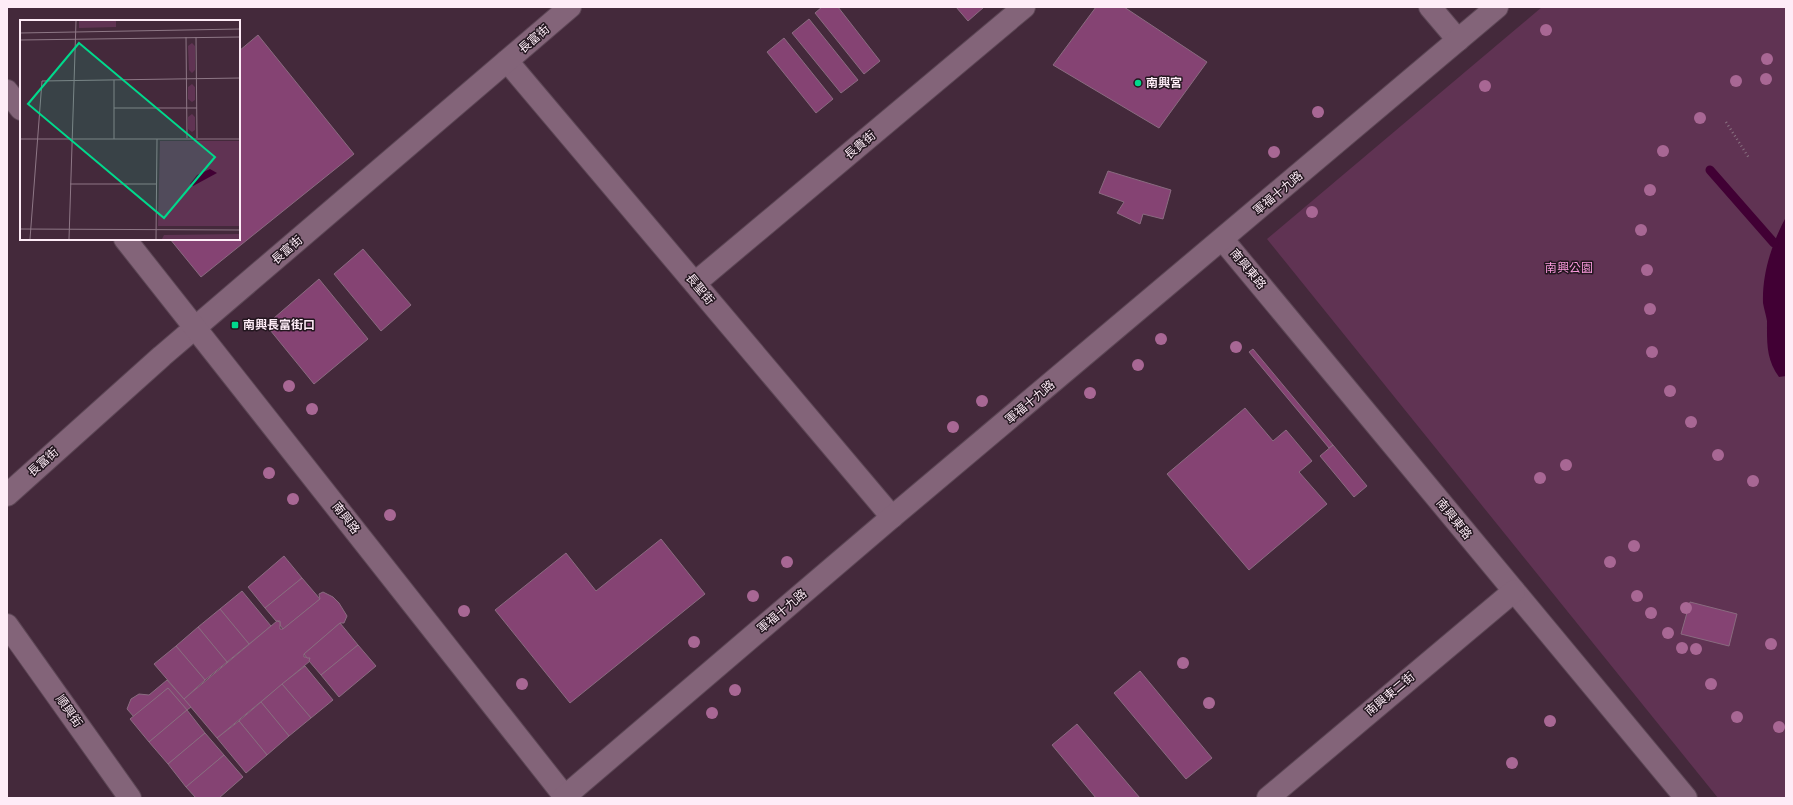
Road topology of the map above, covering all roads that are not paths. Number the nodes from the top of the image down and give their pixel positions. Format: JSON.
{"nodes":[{"id":1,"x":570,"y":7,"type":"edge"},
{"id":2,"x":1024,"y":7,"type":"edge"},
{"id":3,"x":1430,"y":7,"type":"edge"},
{"id":4,"x":1498,"y":7,"type":"edge"},
{"id":5,"x":1458,"y":40,"type":"junction"},
{"id":6,"x":507,"y":62,"type":"junction"},
{"id":7,"x":7,"y":91,"type":"edge"},
{"id":8,"x":20,"y":108,"type":"edge"},
{"id":9,"x":126,"y":240,"type":"edge"},
{"id":10,"x":1223,"y":240,"type":"junction"},
{"id":11,"x":696,"y":284,"type":"junction"},
{"id":12,"x":196,"y":328,"type":"junction"},
{"id":13,"x":7,"y":495,"type":"edge"},
{"id":14,"x":892,"y":517,"type":"junction"},
{"id":15,"x":1514,"y":591,"type":"junction"},
{"id":16,"x":7,"y":625,"type":"edge"},
{"id":17,"x":130,"y":798,"type":"edge"},
{"id":18,"x":565,"y":798,"type":"edge"},
{"id":19,"x":1268,"y":798,"type":"edge"},
{"id":20,"x":1686,"y":798,"type":"edge"}],
"edges":[{"from":1,"to":6,"type":"street","name":"長富街"},
{"from":2,"to":11,"type":"street","name":"長貴街"},
{"from":3,"to":5,"type":"street"},
{"from":4,"to":5,"type":"street","name":"軍福十九路"},
{"from":5,"to":10,"type":"street","name":"軍福十九路"},
{"from":6,"to":11,"type":"street","name":"長聖街"},
{"from":6,"to":12,"type":"street","name":"長富街"},
{"from":7,"to":8,"type":"street"},
{"from":9,"to":12,"type":"street","name":"南興路"},
{"from":10,"to":14,"type":"street","name":"軍福十九路"},
{"from":10,"to":15,"type":"street","name":"南興東路"},
{"from":11,"to":14,"type":"street","name":"長聖街"},
{"from":12,"to":13,"type":"street","name":"長富街"},
{"from":12,"to":18,"type":"street","name":"南興路"},
{"from":14,"to":18,"type":"street","name":"軍福十九路"},
{"from":15,"to":19,"type":"street","name":"南興東二街"},
{"from":15,"to":20,"type":"street","name":"南興東路"},
{"from":16,"to":17,"type":"street","name":"順興街"}]}
